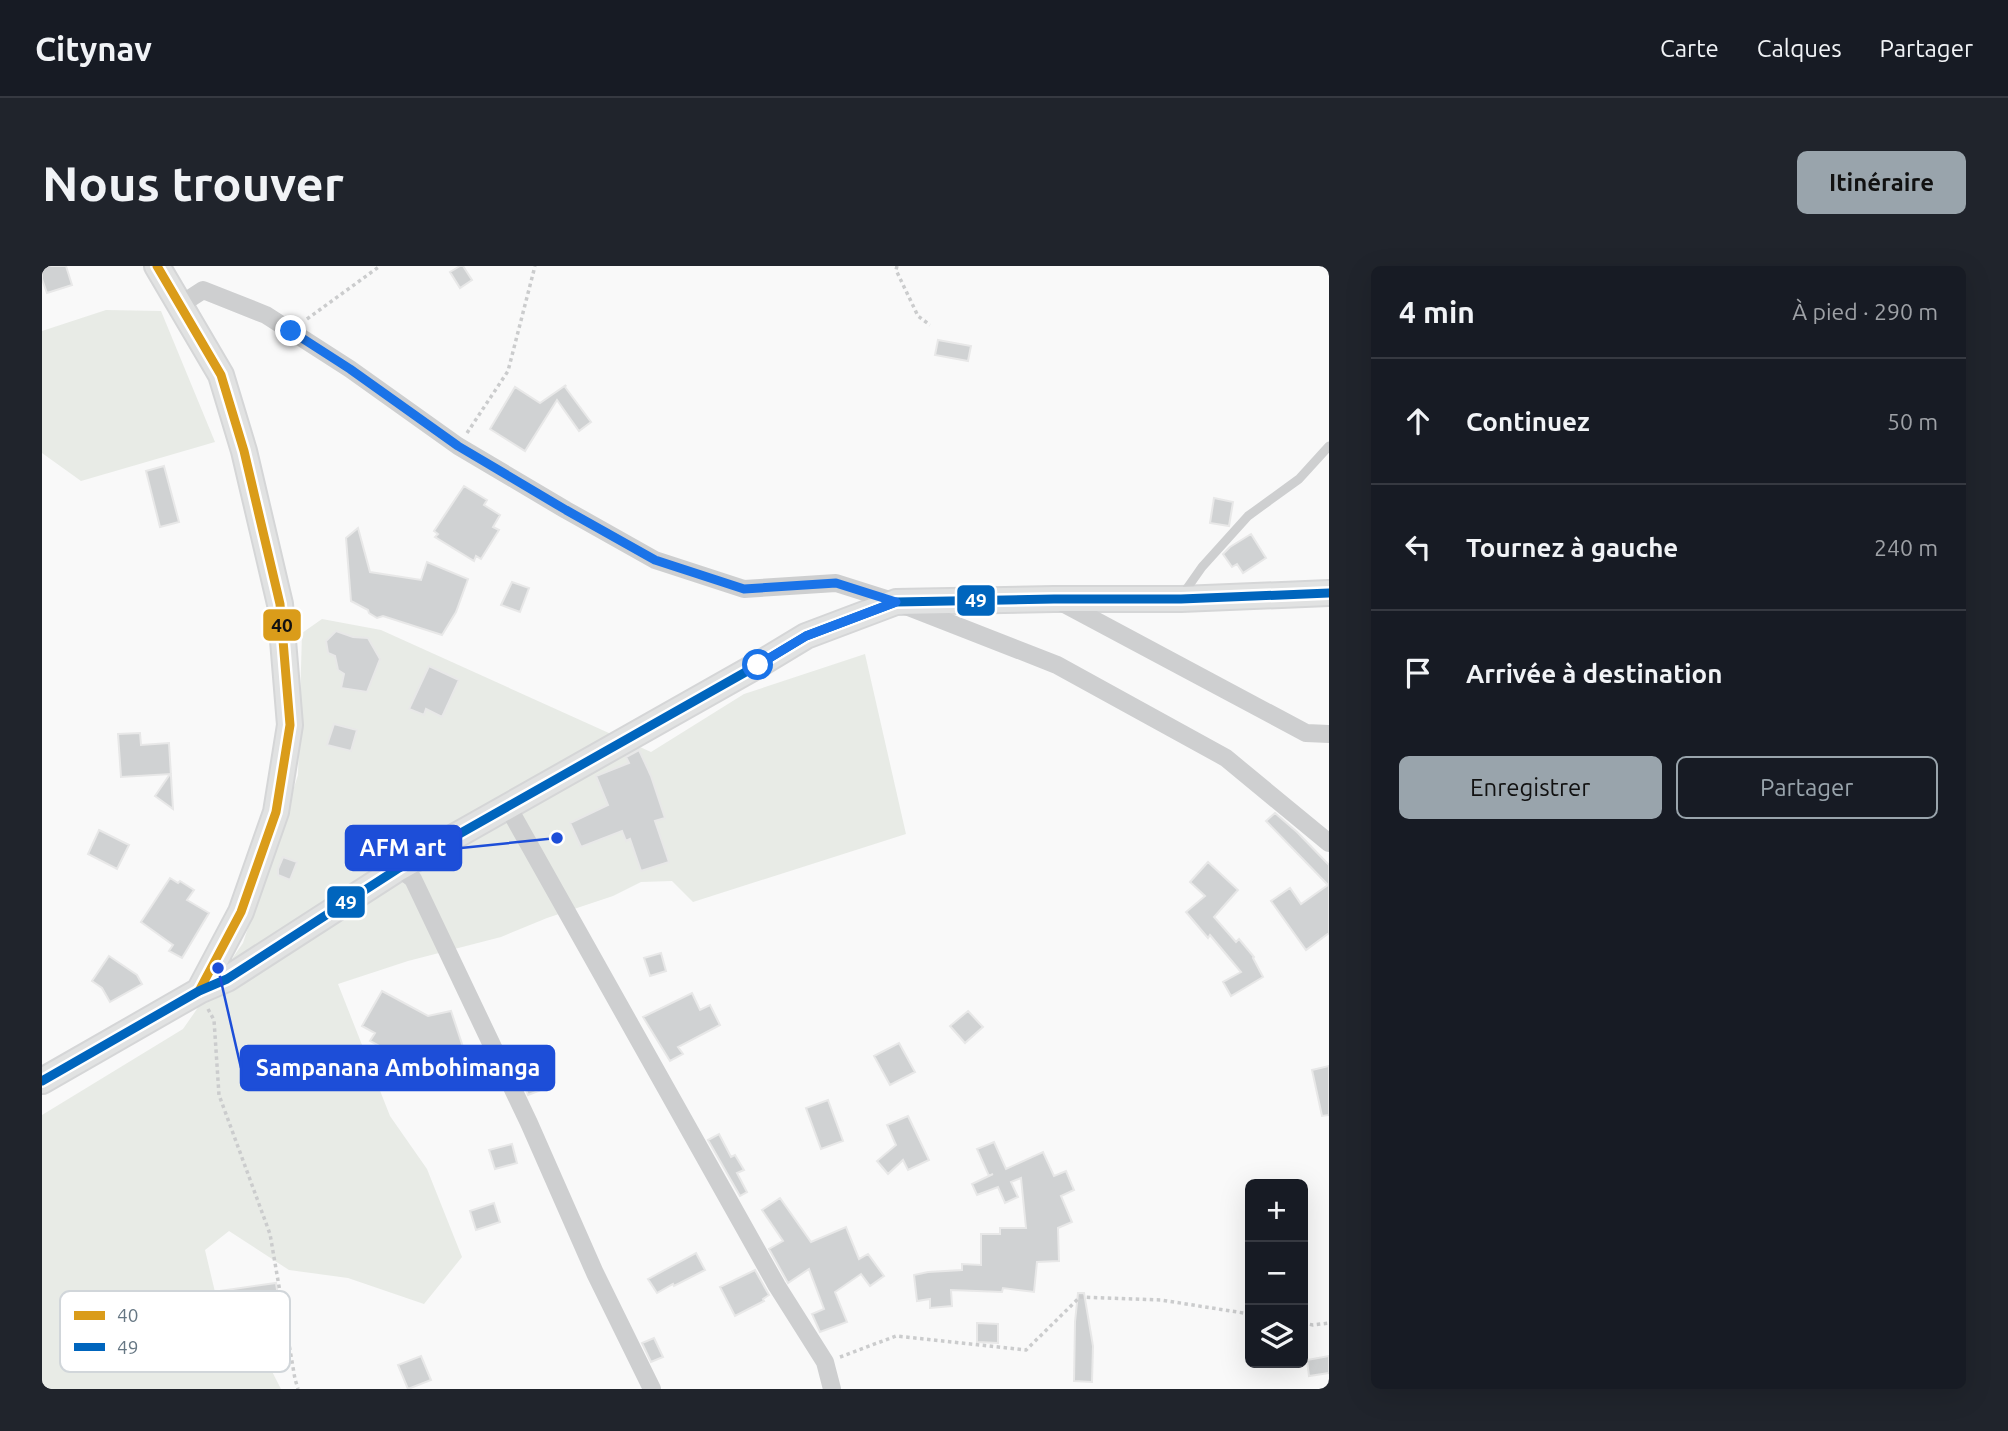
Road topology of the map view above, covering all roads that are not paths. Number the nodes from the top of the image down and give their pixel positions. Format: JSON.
{"nodes":[{"id":1,"x":157,"y":266,"type":"edge"},
{"id":2,"x":180,"y":305,"type":"junction"},
{"id":3,"x":1329,"y":446,"type":"edge"},
{"id":4,"x":1329,"y":593,"type":"edge"},
{"id":5,"x":1054,"y":599,"type":"junction"},
{"id":6,"x":1181,"y":599,"type":"junction"},
{"id":7,"x":896,"y":602,"type":"junction"},
{"id":8,"x":1329,"y":734,"type":"edge"},
{"id":9,"x":508,"y":807,"type":"junction"},
{"id":10,"x":1329,"y":843,"type":"edge"},
{"id":11,"x":399,"y":868,"type":"junction"},
{"id":12,"x":199,"y":991,"type":"junction"},
{"id":13,"x":42,"y":1081,"type":"edge"},
{"id":14,"x":652,"y":1389,"type":"edge"},
{"id":15,"x":832,"y":1389,"type":"edge"}],
"edges":[{"from":1,"to":2,"type":"main road"},
{"from":2,"to":7,"type":"street"},
{"from":2,"to":12,"type":"main road"},
{"from":3,"to":6,"type":"lane"},
{"from":4,"to":6,"type":"main road"},
{"from":5,"to":6,"type":"main road"},
{"from":5,"to":7,"type":"main road"},
{"from":5,"to":8,"type":"street"},
{"from":7,"to":9,"type":"main road"},
{"from":7,"to":10,"type":"street"},
{"from":9,"to":11,"type":"main road"},
{"from":9,"to":15,"type":"street"},
{"from":11,"to":12,"type":"main road"},
{"from":11,"to":14,"type":"street"},
{"from":12,"to":13,"type":"main road"}]}
